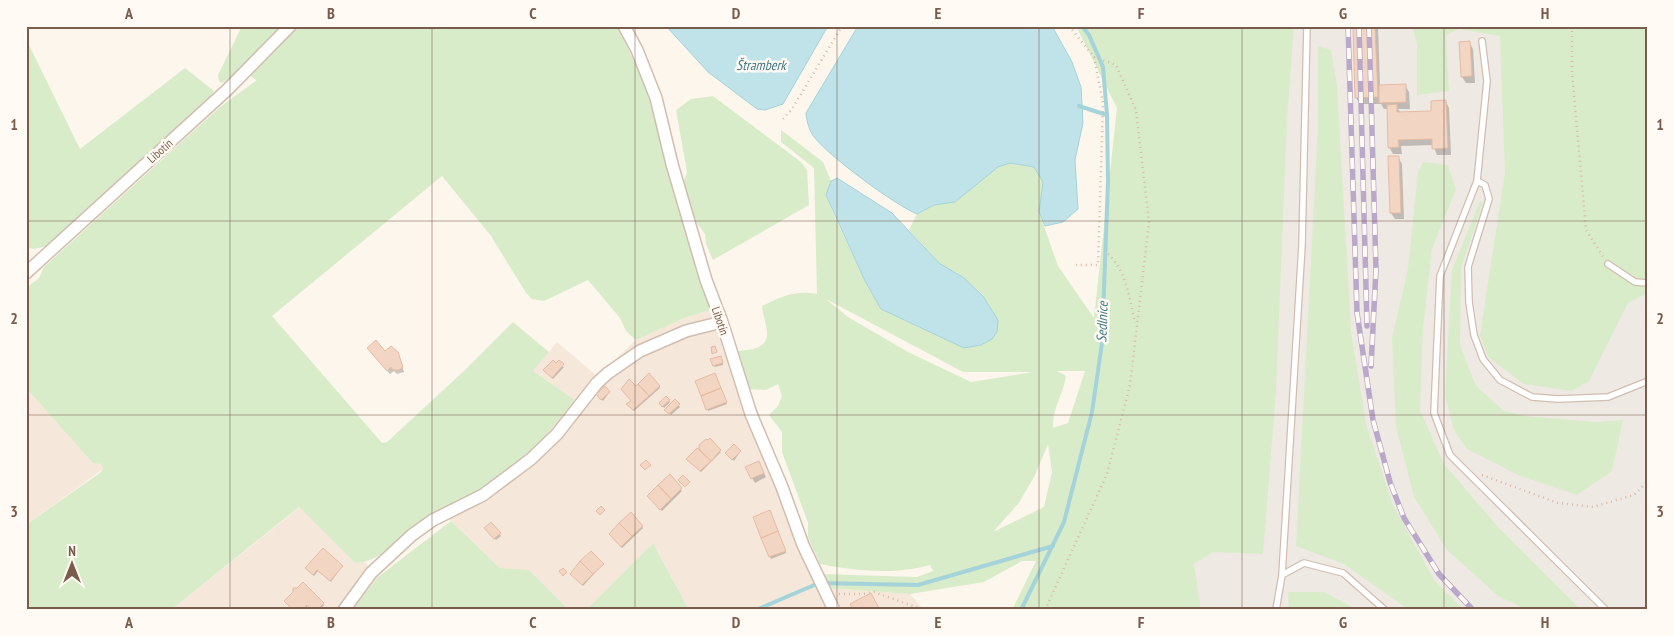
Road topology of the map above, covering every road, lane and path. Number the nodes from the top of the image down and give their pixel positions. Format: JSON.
{"nodes":[{"id":1,"x":290,"y":26,"type":"edge"},
{"id":2,"x":624,"y":26,"type":"edge"},
{"id":3,"x":842,"y":26,"type":"edge"},
{"id":4,"x":1068,"y":26,"type":"edge"},
{"id":5,"x":1308,"y":26,"type":"edge"},
{"id":6,"x":1572,"y":26,"type":"edge"},
{"id":7,"x":1482,"y":42,"type":"dead end"},
{"id":8,"x":1094,"y":57,"type":"junction"},
{"id":9,"x":783,"y":119,"type":"dead end"},
{"id":10,"x":1477,"y":181,"type":"junction"},
{"id":11,"x":1108,"y":254,"type":"dead end"},
{"id":12,"x":1608,"y":264,"type":"joint"},
{"id":13,"x":1076,"y":265,"type":"dead end"},
{"id":14,"x":26,"y":273,"type":"edge"},
{"id":15,"x":1648,"y":283,"type":"edge"},
{"id":16,"x":722,"y":322,"type":"junction"},
{"id":17,"x":1136,"y":326,"type":"junction"},
{"id":18,"x":1648,"y":382,"type":"edge"},
{"id":19,"x":1464,"y":469,"type":"junction"},
{"id":20,"x":1648,"y":482,"type":"edge"},
{"id":21,"x":1282,"y":574,"type":"junction"},
{"id":22,"x":826,"y":594,"type":"junction"},
{"id":23,"x":344,"y":610,"type":"edge"},
{"id":24,"x":834,"y":610,"type":"edge"},
{"id":25,"x":924,"y":610,"type":"edge"},
{"id":26,"x":1045,"y":610,"type":"edge"},
{"id":27,"x":1276,"y":610,"type":"edge"},
{"id":28,"x":1385,"y":610,"type":"edge"},
{"id":29,"x":1606,"y":610,"type":"edge"}],
"edges":[{"from":1,"to":14,"type":"street","name":"Libotín"},
{"from":2,"to":16,"type":"street","name":"Libotín"},
{"from":3,"to":9,"type":"path"},
{"from":4,"to":8,"type":"path"},
{"from":5,"to":21,"type":"lane"},
{"from":6,"to":12,"type":"path"},
{"from":7,"to":10,"type":"lane"},
{"from":8,"to":13,"type":"path"},
{"from":8,"to":17,"type":"path"},
{"from":10,"to":18,"type":"lane"},
{"from":10,"to":19,"type":"lane"},
{"from":11,"to":17,"type":"path"},
{"from":12,"to":15,"type":"lane"},
{"from":16,"to":22,"type":"street","name":"Libotín"},
{"from":16,"to":23,"type":"street"},
{"from":17,"to":26,"type":"path"},
{"from":19,"to":20,"type":"path"},
{"from":19,"to":29,"type":"lane"},
{"from":21,"to":27,"type":"lane"},
{"from":21,"to":28,"type":"lane"},
{"from":22,"to":24,"type":"street","name":"Libotín"},
{"from":22,"to":25,"type":"path"}]}
